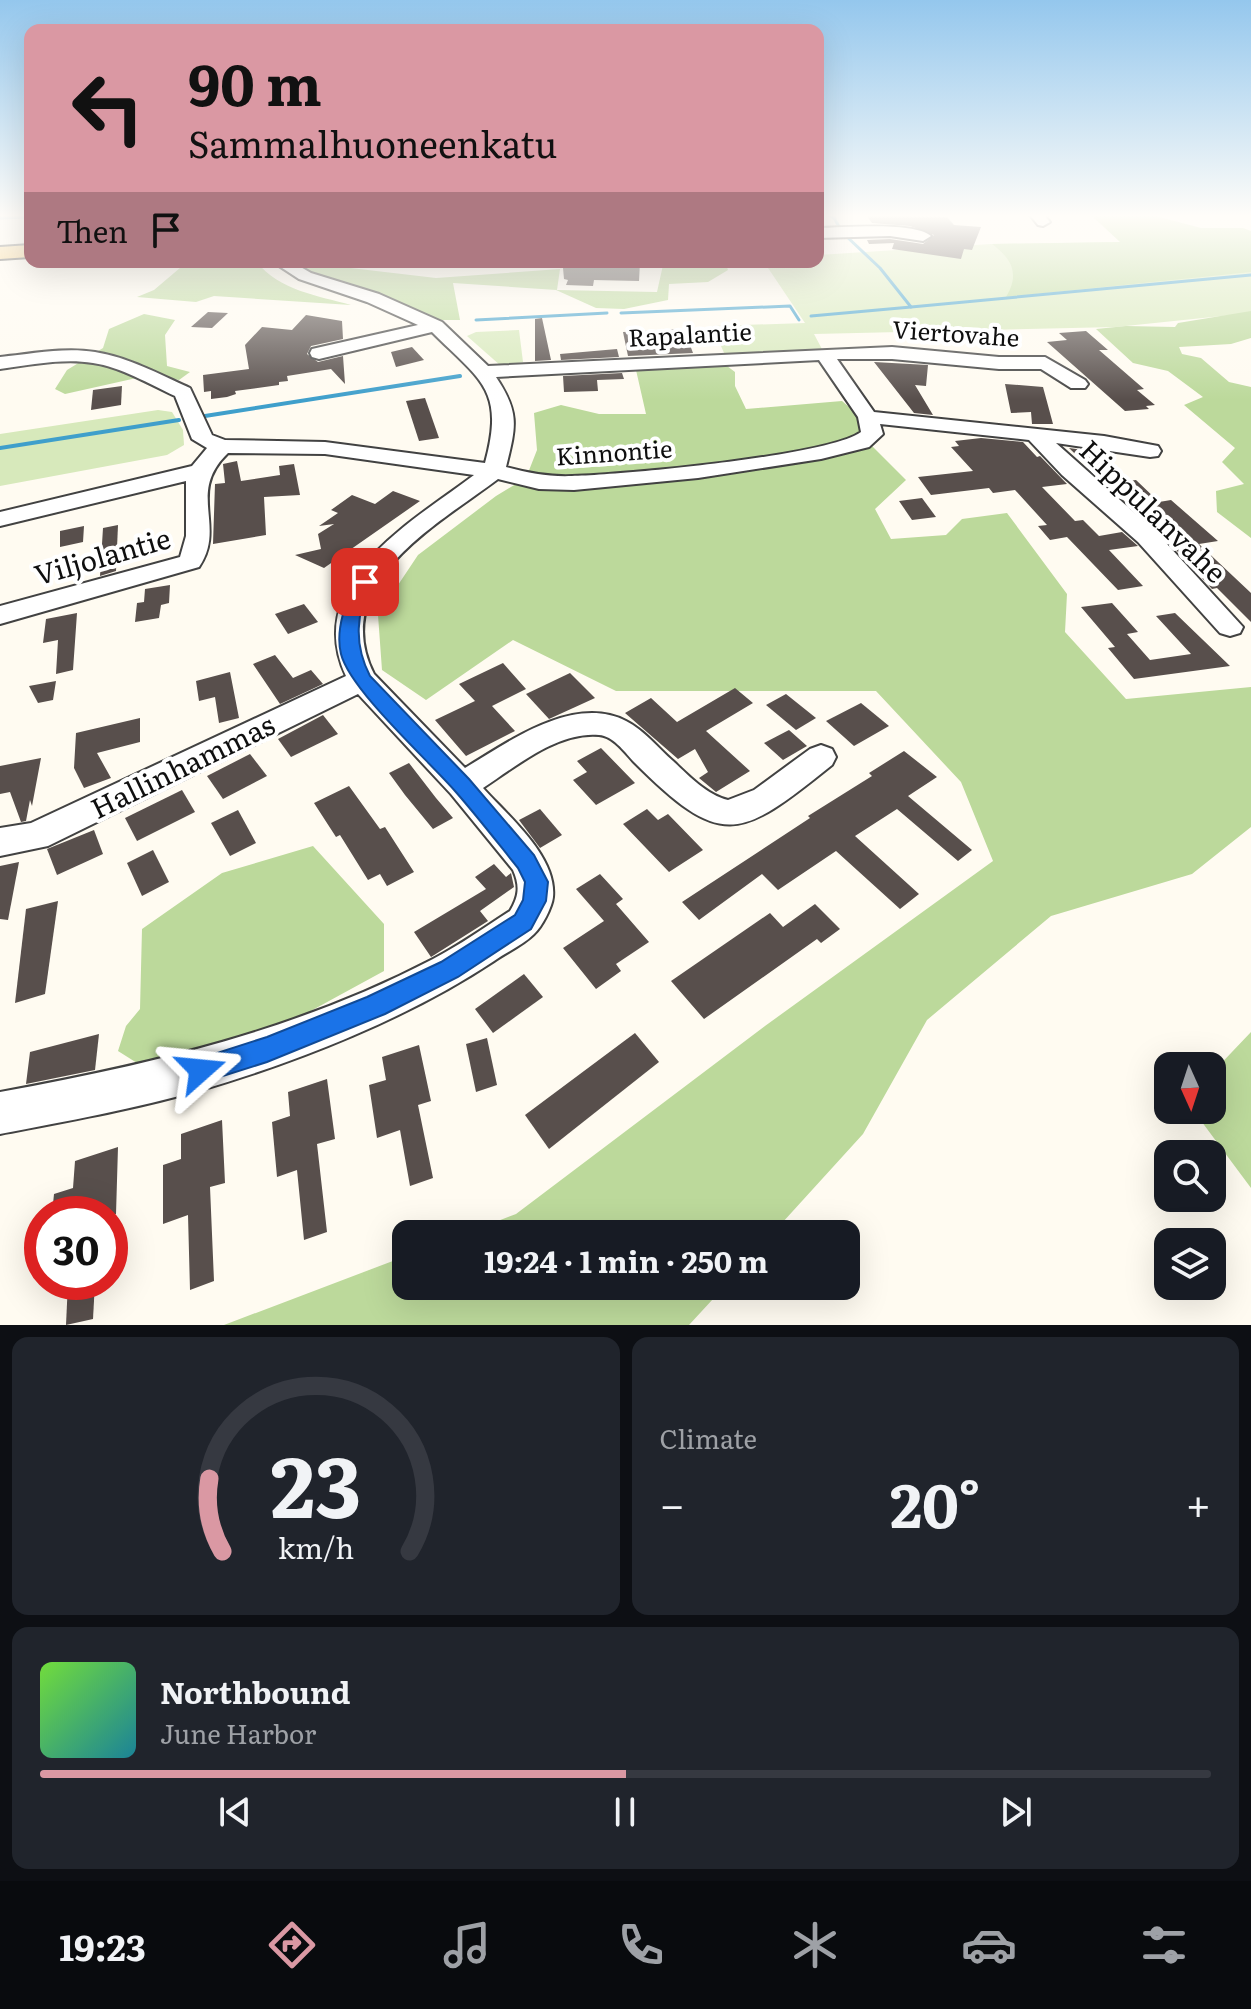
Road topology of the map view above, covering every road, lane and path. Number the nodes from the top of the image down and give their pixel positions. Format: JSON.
{"nodes":[{"id":1,"x":308,"y":277,"type":"edge"},
{"id":2,"x":436,"y":326,"type":"junction"},
{"id":3,"x":319,"y":353,"type":"dead end"},
{"id":4,"x":824,"y":354,"type":"junction"},
{"id":5,"x":0,"y":363,"type":"edge"},
{"id":6,"x":483,"y":372,"type":"junction"},
{"id":7,"x":1078,"y":384,"type":"dead end"},
{"id":8,"x":868,"y":417,"type":"junction"},
{"id":9,"x":1037,"y":436,"type":"junction"},
{"id":10,"x":222,"y":446,"type":"junction"},
{"id":11,"x":1150,"y":451,"type":"dead end"},
{"id":12,"x":494,"y":471,"type":"junction"},
{"id":13,"x":196,"y":472,"type":"junction"},
{"id":14,"x":0,"y":519,"type":"edge"},
{"id":15,"x":0,"y":615,"type":"edge"},
{"id":16,"x":1230,"y":627,"type":"dead end"},
{"id":17,"x":362,"y":680,"type":"junction"},
{"id":18,"x":821,"y":757,"type":"dead end"},
{"id":19,"x":462,"y":785,"type":"junction"},
{"id":20,"x":0,"y":842,"type":"edge"},
{"id":21,"x":0,"y":1113,"type":"edge"}],
"edges":[{"from":1,"to":2,"type":"street"},
{"from":2,"to":3,"type":"street"},
{"from":2,"to":6,"type":"street"},
{"from":4,"to":6,"type":"street","name":"Rapalantie"},
{"from":4,"to":7,"type":"street","name":"Viertovahe"},
{"from":4,"to":8,"type":"street"},
{"from":5,"to":10,"type":"street"},
{"from":6,"to":12,"type":"street"},
{"from":8,"to":9,"type":"street"},
{"from":8,"to":12,"type":"street","name":"Kinnontie"},
{"from":9,"to":11,"type":"street"},
{"from":9,"to":16,"type":"street","name":"Hippulanvahe"},
{"from":10,"to":12,"type":"street","name":"Kinnontie"},
{"from":10,"to":13,"type":"street"},
{"from":12,"to":17,"type":"street"},
{"from":13,"to":14,"type":"street"},
{"from":13,"to":15,"type":"street","name":"Viljolantie"},
{"from":17,"to":19,"type":"street"},
{"from":17,"to":20,"type":"street","name":"Hallinhammas"},
{"from":18,"to":19,"type":"street"},
{"from":19,"to":21,"type":"street"}]}
